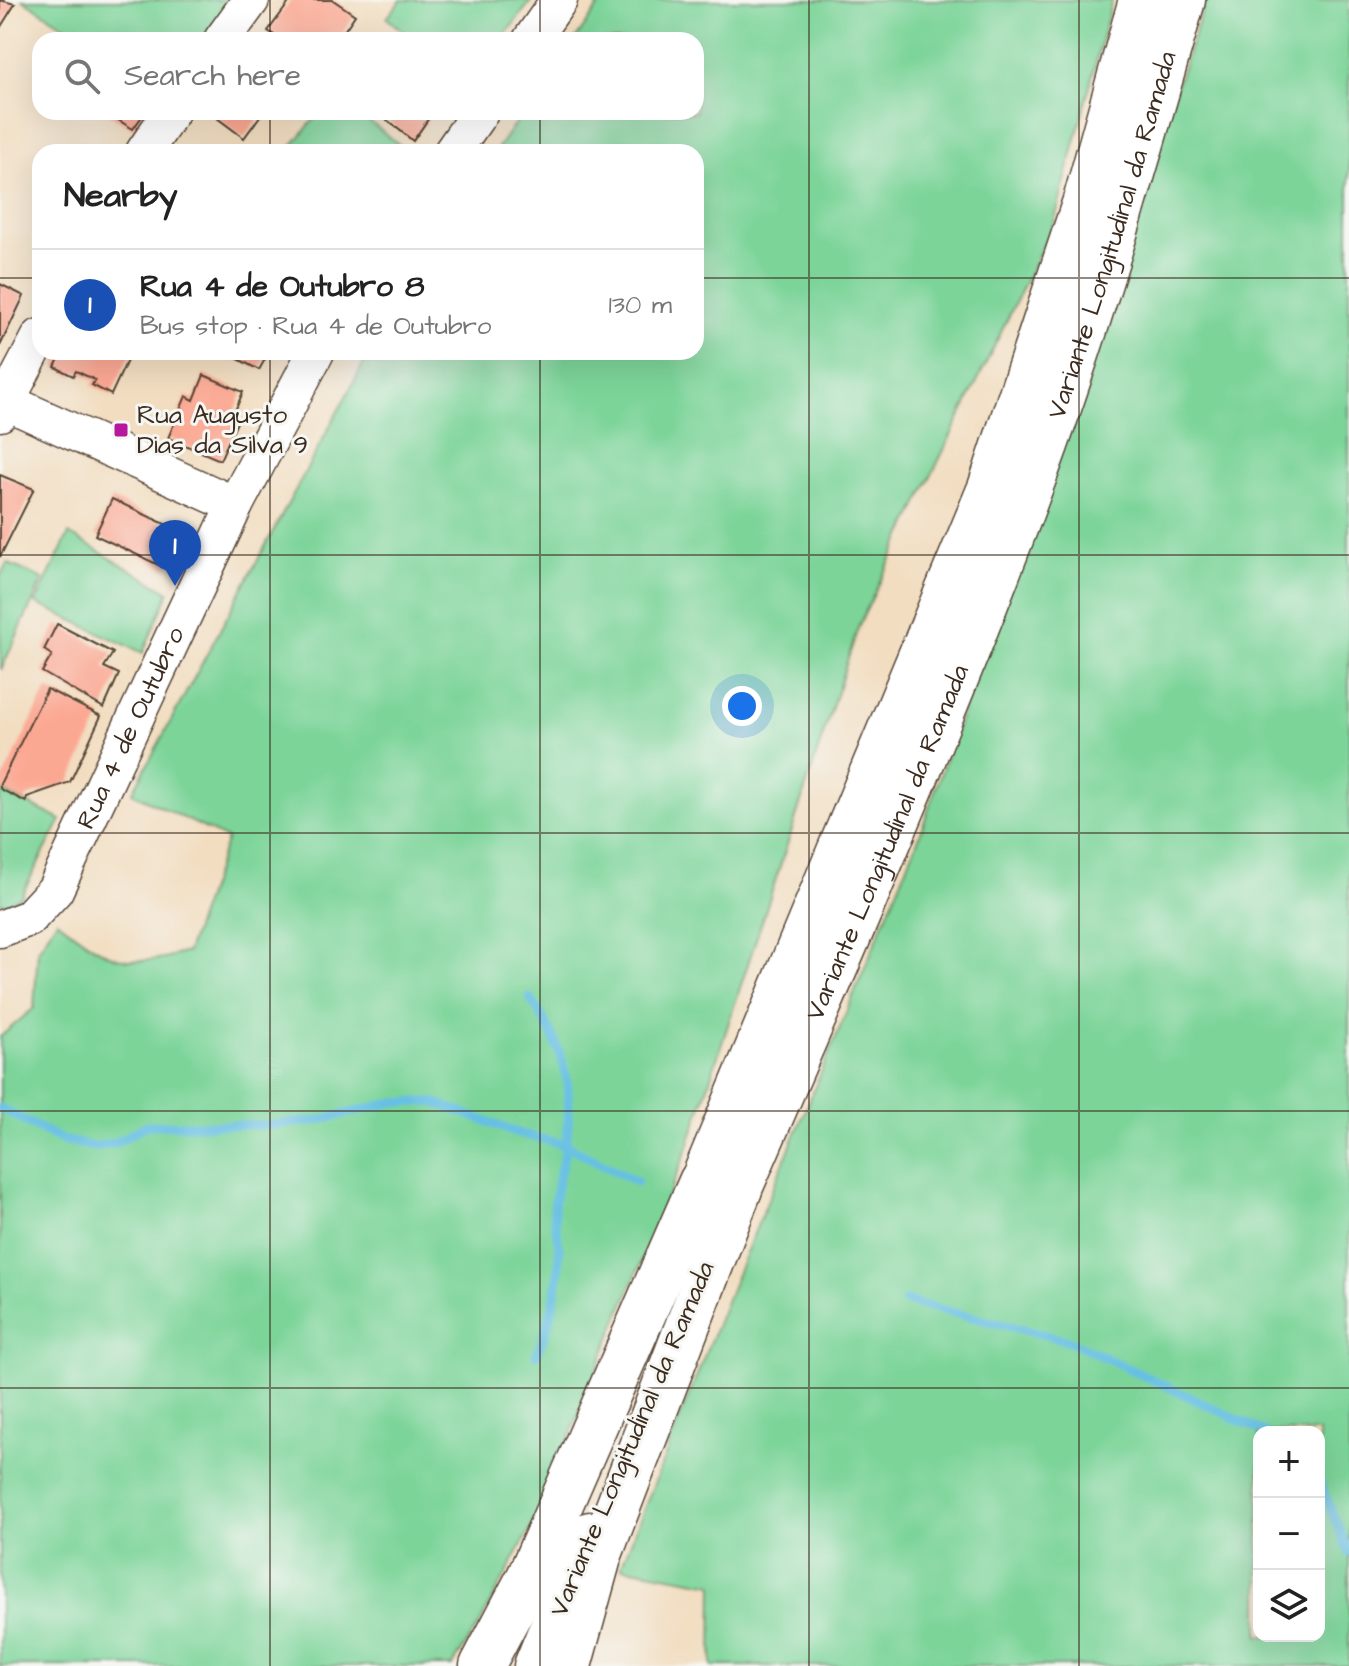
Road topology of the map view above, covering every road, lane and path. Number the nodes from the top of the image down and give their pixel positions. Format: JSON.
{"nodes":[{"id":1,"x":251,"y":0,"type":"edge"},
{"id":2,"x":559,"y":0,"type":"edge"},
{"id":3,"x":1141,"y":0,"type":"edge"},
{"id":4,"x":1183,"y":0,"type":"edge"},
{"id":5,"x":228,"y":32,"type":"edge"},
{"id":6,"x":537,"y":32,"type":"edge"},
{"id":7,"x":166,"y":120,"type":"edge"},
{"id":8,"x":474,"y":120,"type":"edge"},
{"id":9,"x":149,"y":144,"type":"edge"},
{"id":10,"x":458,"y":144,"type":"edge"},
{"id":11,"x":32,"y":351,"type":"edge"},
{"id":12,"x":312,"y":360,"type":"edge"},
{"id":13,"x":2,"y":405,"type":"edge"},
{"id":14,"x":235,"y":505,"type":"junction"},
{"id":15,"x":0,"y":929,"type":"edge"},
{"id":16,"x":720,"y":1186,"type":"junction"},
{"id":17,"x":482,"y":1666,"type":"edge"},
{"id":18,"x":509,"y":1666,"type":"edge"},
{"id":19,"x":536,"y":1666,"type":"edge"},
{"id":20,"x":569,"y":1666,"type":"edge"}],
"edges":[{"from":1,"to":5,"type":"street"},
{"from":2,"to":6,"type":"street"},
{"from":3,"to":16,"type":"main road","name":"Variante Longitudinal da Ramada"},
{"from":4,"to":16,"type":"main road","name":"Variante Longitudinal da Ramada"},
{"from":7,"to":9,"type":"street"},
{"from":8,"to":10,"type":"street"},
{"from":11,"to":13,"type":"street"},
{"from":12,"to":14,"type":"street","name":"Rua 4 de Outubro"},
{"from":13,"to":14,"type":"street"},
{"from":14,"to":15,"type":"street","name":"Rua 4 de Outubro"},
{"from":16,"to":17,"type":"main road"},
{"from":16,"to":18,"type":"main road","name":"Variante Longitudinal da Ramada"},
{"from":16,"to":19,"type":"main road","name":"Variante Longitudinal da Ramada"},
{"from":16,"to":20,"type":"main road"}]}
